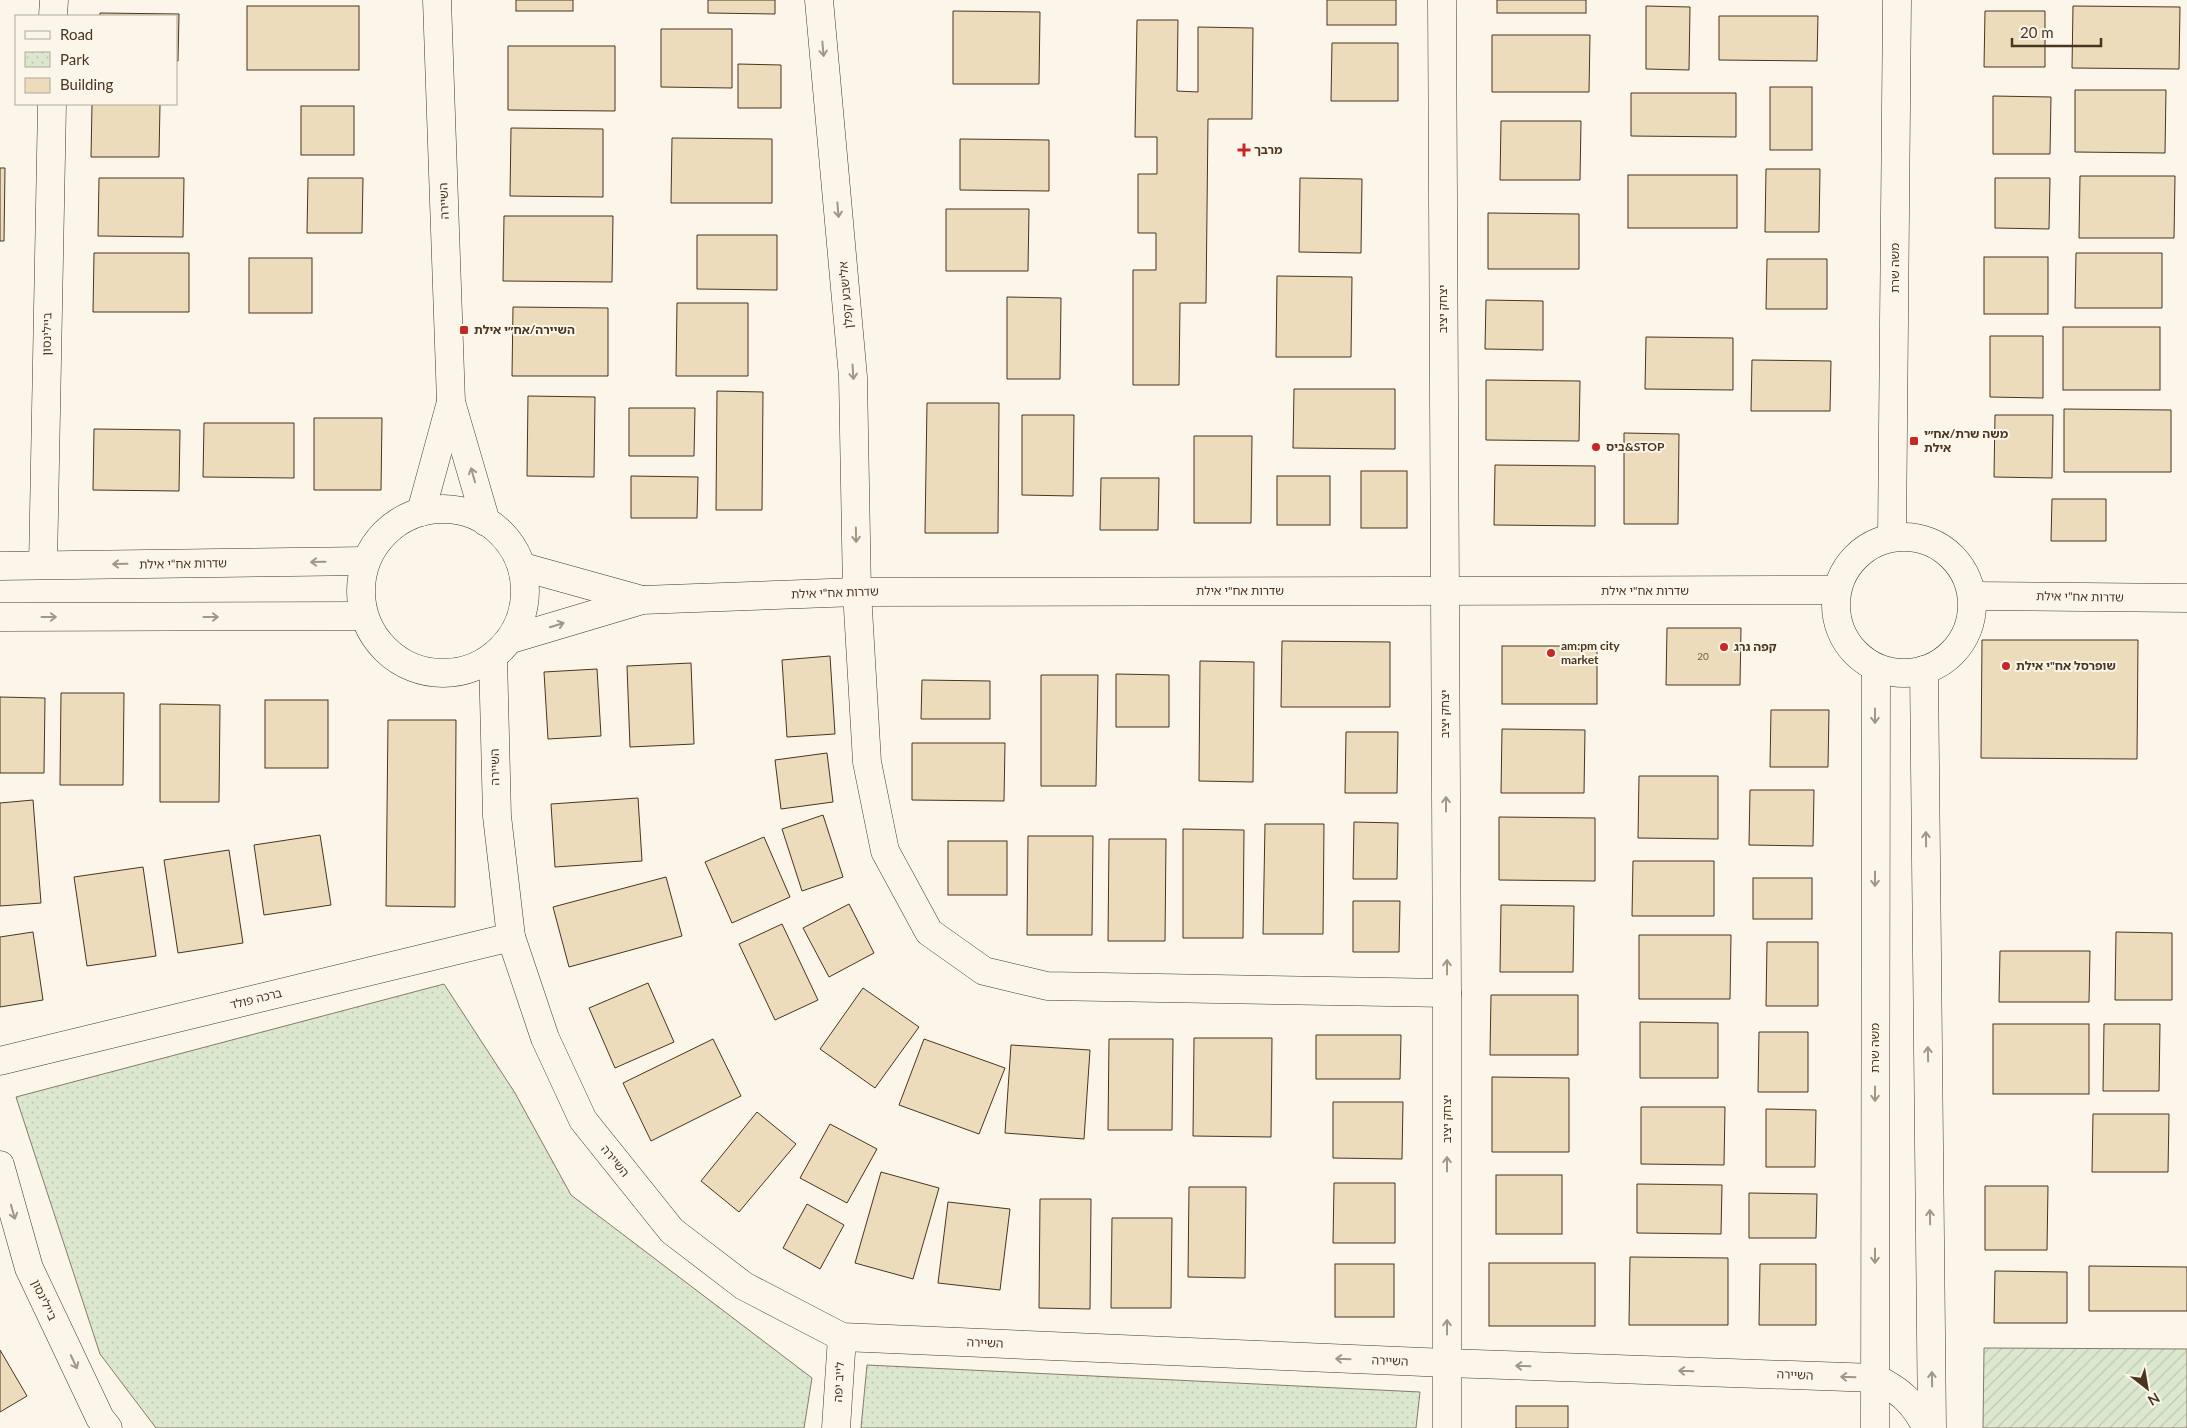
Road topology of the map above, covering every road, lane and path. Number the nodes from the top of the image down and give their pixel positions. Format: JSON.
{"nodes":[{"id":1,"x":54,"y":0,"type":"edge"},
{"id":2,"x":437,"y":0,"type":"edge"},
{"id":3,"x":819,"y":0,"type":"edge"},
{"id":4,"x":1442,"y":0,"type":"edge"},
{"id":5,"x":1897,"y":0,"type":"edge"},
{"id":6,"x":53,"y":15,"type":"edge"},
{"id":7,"x":52,"y":105,"type":"edge"},
{"id":8,"x":451,"y":402,"type":"junction"},
{"id":9,"x":421,"y":512,"type":"junction"},
{"id":10,"x":486,"y":522,"type":"junction"},
{"id":11,"x":1892,"y":537,"type":"junction"},
{"id":12,"x":366,"y":562,"type":"junction"},
{"id":13,"x":43,"y":565,"type":"junction"},
{"id":14,"x":0,"y":566,"type":"edge"},
{"id":15,"x":523,"y":567,"type":"junction"},
{"id":16,"x":1837,"y":590,"type":"junction"},
{"id":17,"x":1445,"y":591,"type":"junction"},
{"id":18,"x":858,"y":592,"type":"junction"},
{"id":19,"x":1973,"y":596,"type":"junction"},
{"id":20,"x":2187,"y":598,"type":"edge"},
{"id":21,"x":642,"y":600,"type":"junction"},
{"id":22,"x":364,"y":616,"type":"junction"},
{"id":23,"x":0,"y":617,"type":"edge"},
{"id":24,"x":502,"y":648,"type":"junction"},
{"id":25,"x":1876,"y":668,"type":"junction"},
{"id":26,"x":1924,"y":670,"type":"junction"},
{"id":27,"x":511,"y":938,"type":"junction"},
{"id":28,"x":1447,"y":993,"type":"junction"},
{"id":29,"x":0,"y":1061,"type":"edge"},
{"id":30,"x":0,"y":1165,"type":"edge"},
{"id":31,"x":842,"y":1337,"type":"junction"},
{"id":32,"x":1448,"y":1363,"type":"junction"},
{"id":33,"x":1875,"y":1378,"type":"junction"},
{"id":34,"x":108,"y":1428,"type":"edge"},
{"id":35,"x":836,"y":1428,"type":"edge"},
{"id":36,"x":1447,"y":1428,"type":"edge"},
{"id":37,"x":1875,"y":1428,"type":"edge"},
{"id":38,"x":1927,"y":1428,"type":"edge"},
{"id":39,"x":1932,"y":1428,"type":"edge"}],
"edges":[{"from":1,"to":6,"type":"street"},
{"from":2,"to":8,"type":"street","name":"השיירה"},
{"from":3,"to":18,"type":"street","name":"אלישבע קפלן","one_way":true},
{"from":4,"to":17,"type":"street","name":"יצחק יציב"},
{"from":5,"to":11,"type":"street","name":"משה שרת"},
{"from":7,"to":13,"type":"street","name":"ביילינסון"},
{"from":8,"to":9,"type":"street","name":"השיירה"},
{"from":10,"to":8,"type":"street","name":"השיירה","one_way":true},
{"from":9,"to":10,"type":"street"},
{"from":9,"to":12,"type":"street"},
{"from":10,"to":15,"type":"street"},
{"from":11,"to":16,"type":"street"},
{"from":11,"to":19,"type":"street"},
{"from":12,"to":13,"type":"street","name":"שדרות אח\"י אילת","one_way":true},
{"from":12,"to":22,"type":"street"},
{"from":13,"to":14,"type":"street","name":"שדרות אח\"י אילת"},
{"from":15,"to":21,"type":"street","name":"שדרות אח\"י אילת"},
{"from":15,"to":24,"type":"street"},
{"from":16,"to":17,"type":"street","name":"שדרות אח\"י אילת"},
{"from":16,"to":25,"type":"street"},
{"from":17,"to":18,"type":"street","name":"שדרות אח\"י אילת"},
{"from":28,"to":17,"type":"street","name":"יצחק יציב","one_way":true},
{"from":18,"to":21,"type":"street","name":"שדרות אח\"י אילת"},
{"from":18,"to":28,"type":"street","name":"אלישבע קפלן"},
{"from":19,"to":20,"type":"street","name":"שדרות אח\"י אילת"},
{"from":19,"to":26,"type":"street"},
{"from":24,"to":21,"type":"street","name":"שדרות אח\"י אילת","one_way":true},
{"from":23,"to":22,"type":"street","one_way":true},
{"from":22,"to":24,"type":"street"},
{"from":24,"to":27,"type":"street","name":"השיירה"},
{"from":25,"to":26,"type":"street"},
{"from":25,"to":33,"type":"street","name":"משה שרת","one_way":true},
{"from":39,"to":26,"type":"street","one_way":true},
{"from":27,"to":29,"type":"street","name":"ברכה פולד"},
{"from":27,"to":31,"type":"street","name":"השיירה"},
{"from":32,"to":28,"type":"street","name":"יצחק יציב","one_way":true},
{"from":30,"to":34,"type":"street","name":"ביילינסון","one_way":true},
{"from":32,"to":31,"type":"street","name":"השיירה","one_way":true},
{"from":31,"to":35,"type":"street","name":"לייב יפה"},
{"from":33,"to":32,"type":"street","name":"השיירה","one_way":true},
{"from":32,"to":36,"type":"street","name":"יצחק יציב"},
{"from":33,"to":37,"type":"street","name":"משה שרת"},
{"from":33,"to":38,"type":"street","name":"השיירה"}]}
